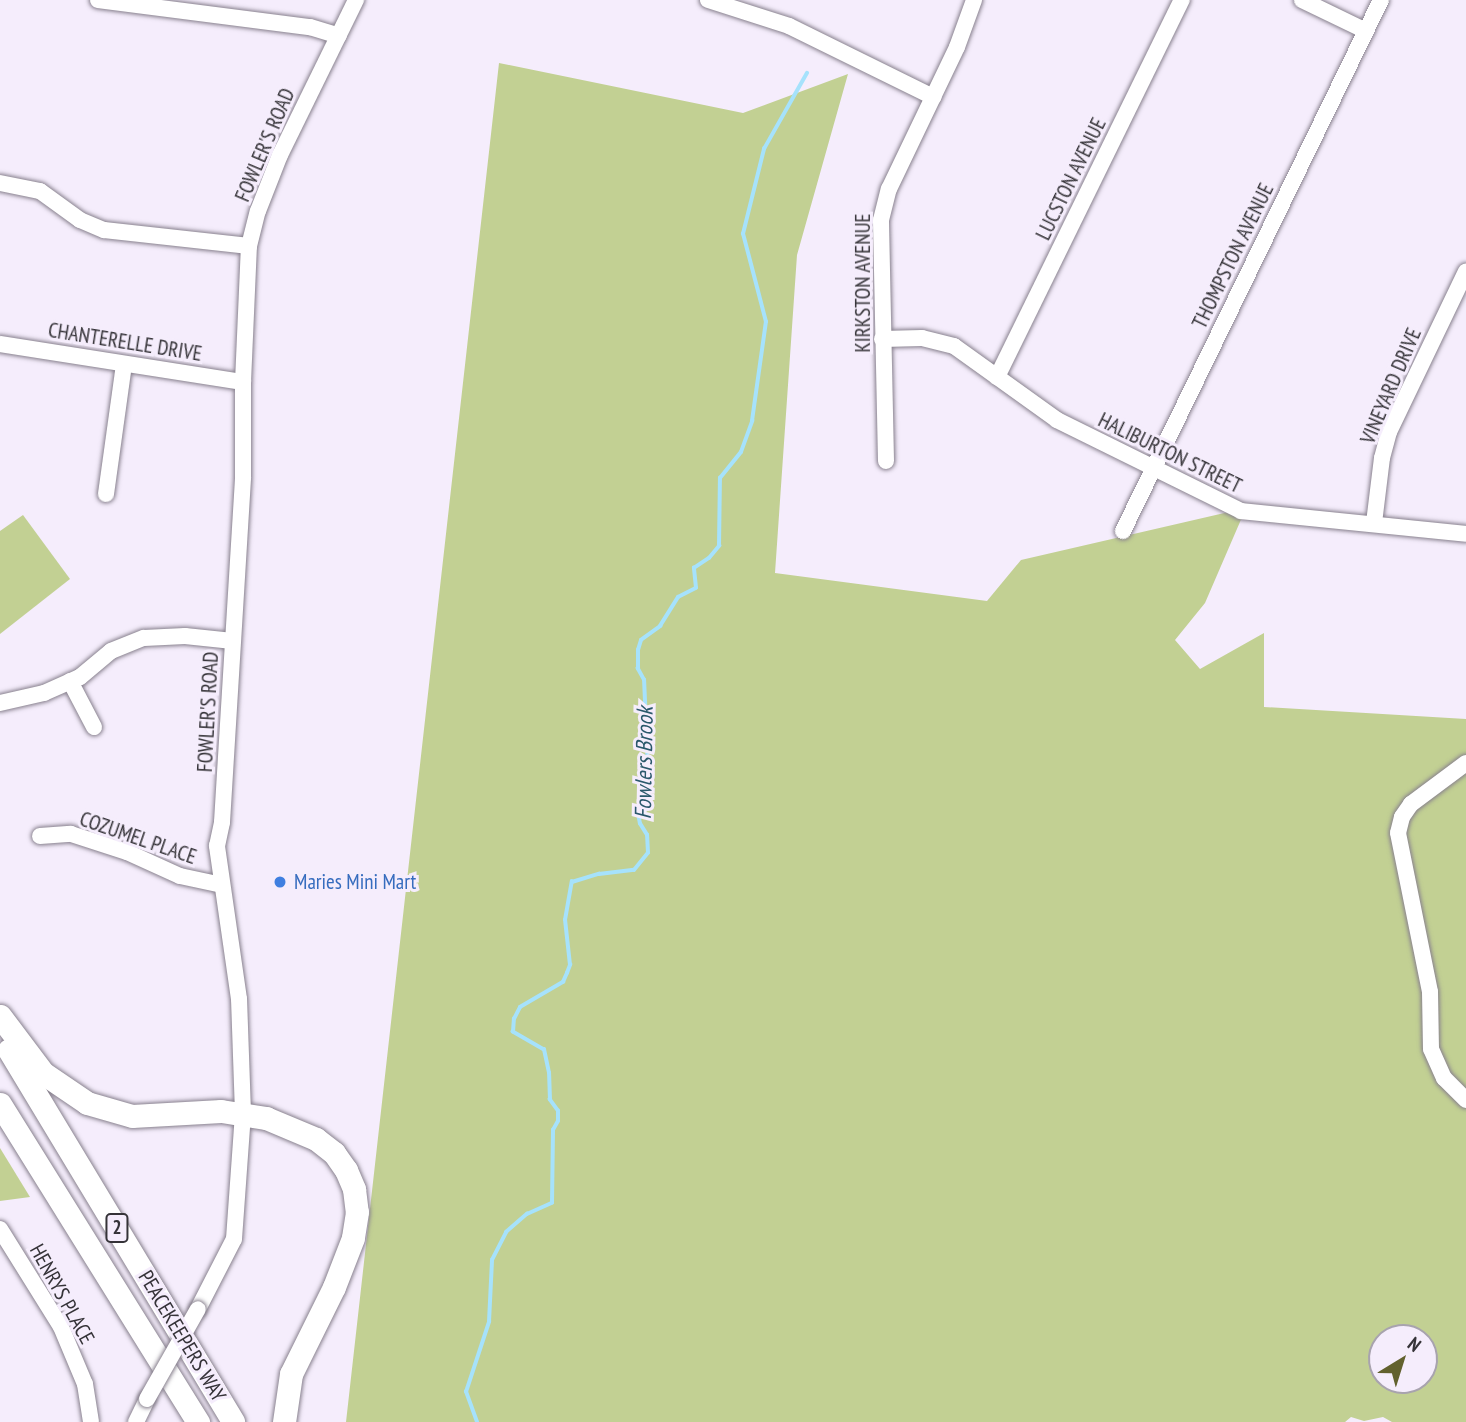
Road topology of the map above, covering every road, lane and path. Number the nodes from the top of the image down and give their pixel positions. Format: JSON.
{"nodes":[{"id":1,"x":98,"y":0,"type":"edge"},
{"id":2,"x":356,"y":0,"type":"edge"},
{"id":3,"x":708,"y":0,"type":"edge"},
{"id":4,"x":974,"y":0,"type":"edge"},
{"id":5,"x":1182,"y":0,"type":"edge"},
{"id":6,"x":1302,"y":0,"type":"edge"},
{"id":7,"x":1381,"y":0,"type":"edge"},
{"id":8,"x":1366,"y":31,"type":"junction"},
{"id":9,"x":339,"y":36,"type":"junction"},
{"id":10,"x":933,"y":97,"type":"junction"},
{"id":11,"x":0,"y":183,"type":"edge"},
{"id":12,"x":249,"y":246,"type":"junction"},
{"id":13,"x":1466,"y":271,"type":"edge"},
{"id":14,"x":882,"y":339,"type":"junction"},
{"id":15,"x":0,"y":344,"type":"edge"},
{"id":16,"x":124,"y":364,"type":"junction"},
{"id":17,"x":997,"y":377,"type":"junction"},
{"id":18,"x":243,"y":382,"type":"junction"},
{"id":19,"x":886,"y":461,"type":"dead end"},
{"id":20,"x":1153,"y":468,"type":"junction"},
{"id":21,"x":106,"y":494,"type":"dead end"},
{"id":22,"x":1374,"y":523,"type":"junction"},
{"id":23,"x":1123,"y":531,"type":"dead end"},
{"id":24,"x":1466,"y":534,"type":"edge"},
{"id":25,"x":233,"y":641,"type":"junction"},
{"id":26,"x":70,"y":681,"type":"junction"},
{"id":27,"x":0,"y":703,"type":"edge"},
{"id":28,"x":94,"y":727,"type":"dead end"},
{"id":29,"x":1466,"y":763,"type":"edge"},
{"id":30,"x":40,"y":836,"type":"dead end"},
{"id":31,"x":222,"y":886,"type":"junction"},
{"id":32,"x":0,"y":1016,"type":"edge"},
{"id":33,"x":0,"y":1035,"type":"edge"},
{"id":34,"x":1466,"y":1100,"type":"edge"},
{"id":35,"x":0,"y":1104,"type":"edge"},
{"id":36,"x":243,"y":1113,"type":"junction"},
{"id":37,"x":0,"y":1229,"type":"edge"},
{"id":38,"x":91,"y":1422,"type":"edge"},
{"id":39,"x":136,"y":1422,"type":"edge"},
{"id":40,"x":198,"y":1422,"type":"edge"},
{"id":41,"x":233,"y":1422,"type":"edge"},
{"id":42,"x":284,"y":1422,"type":"edge"}],
"edges":[{"from":1,"to":9,"type":"street"},
{"from":2,"to":9,"type":"street","name":"FOWLER'S ROAD"},
{"from":3,"to":10,"type":"street"},
{"from":4,"to":10,"type":"street","name":"KIRKSTON AVENUE"},
{"from":5,"to":17,"type":"street","name":"LUCSTON AVENUE"},
{"from":6,"to":8,"type":"street"},
{"from":7,"to":8,"type":"street","name":"THOMPSTON AVENUE"},
{"from":8,"to":20,"type":"street","name":"THOMPSTON AVENUE"},
{"from":9,"to":12,"type":"street","name":"FOWLER'S ROAD"},
{"from":10,"to":14,"type":"street","name":"KIRKSTON AVENUE"},
{"from":11,"to":12,"type":"street"},
{"from":12,"to":18,"type":"street","name":"FOWLER'S ROAD"},
{"from":13,"to":22,"type":"street","name":"VINEYARD DRIVE"},
{"from":14,"to":17,"type":"street","name":"HALIBURTON STREET"},
{"from":14,"to":19,"type":"street","name":"KIRKSTON AVENUE"},
{"from":15,"to":16,"type":"street","name":"CHANTERELLE DRIVE"},
{"from":16,"to":18,"type":"street","name":"CHANTERELLE DRIVE"},
{"from":16,"to":21,"type":"street"},
{"from":17,"to":20,"type":"street","name":"HALIBURTON STREET"},
{"from":18,"to":25,"type":"street","name":"FOWLER'S ROAD"},
{"from":20,"to":22,"type":"street","name":"HALIBURTON STREET"},
{"from":20,"to":23,"type":"street","name":"THOMPSTON AVENUE"},
{"from":22,"to":24,"type":"street","name":"HALIBURTON STREET"},
{"from":25,"to":26,"type":"street"},
{"from":25,"to":31,"type":"street","name":"FOWLER'S ROAD"},
{"from":26,"to":27,"type":"street"},
{"from":26,"to":28,"type":"street"},
{"from":29,"to":34,"type":"street"},
{"from":30,"to":31,"type":"street","name":"COZUMEL PLACE"},
{"from":31,"to":36,"type":"street","name":"FOWLER'S ROAD"},
{"from":32,"to":36,"type":"highway"},
{"from":33,"to":41,"type":"highway","name":"PEACEKEEPERS WAY","number":"2"},
{"from":35,"to":40,"type":"highway","name":"PEACEKEEPERS WAY","number":"2"},
{"from":36,"to":39,"type":"street","name":"FOWLER'S ROAD","bridge":true},
{"from":36,"to":42,"type":"highway"},
{"from":37,"to":38,"type":"street","name":"HENRYS PLACE"}]}
